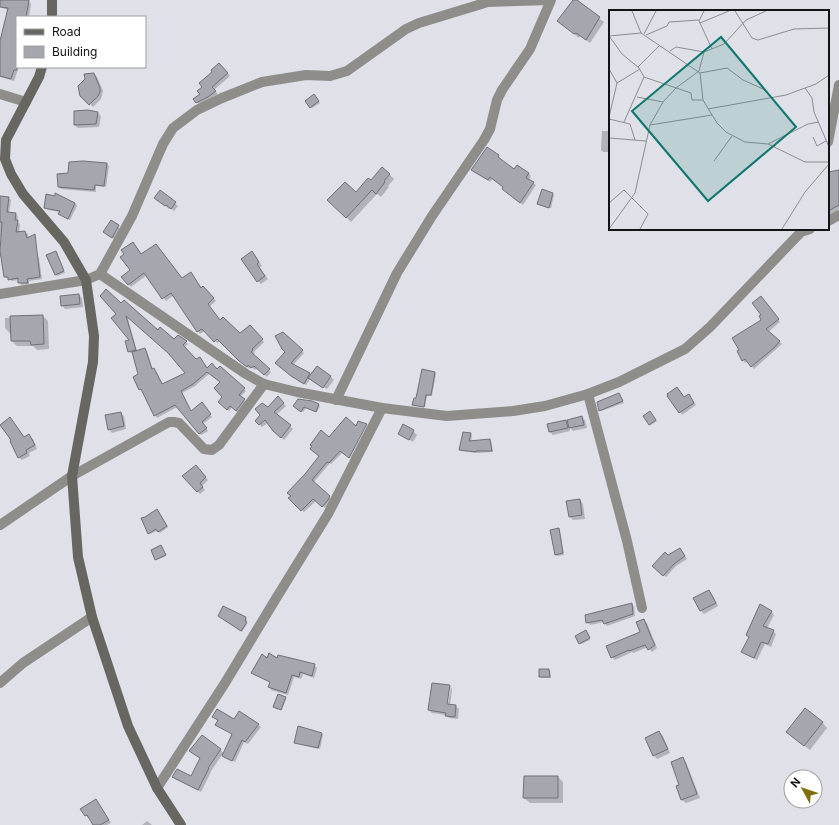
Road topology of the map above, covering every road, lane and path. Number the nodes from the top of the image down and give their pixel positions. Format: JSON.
{"nodes":[{"id":1,"x":52,"y":0,"type":"edge"},
{"id":2,"x":550,"y":0,"type":"edge"},
{"id":3,"x":52,"y":16,"type":"edge"},
{"id":4,"x":42,"y":68,"type":"edge"},
{"id":5,"x":839,"y":85,"type":"edge"},
{"id":6,"x":0,"y":94,"type":"edge"},
{"id":7,"x":26,"y":102,"type":"junction"},
{"id":8,"x":829,"y":137,"type":"edge"},
{"id":9,"x":2,"y":161,"type":"edge"},
{"id":10,"x":839,"y":215,"type":"edge"},
{"id":11,"x":829,"y":220,"type":"edge"},
{"id":12,"x":804,"y":230,"type":"edge"},
{"id":13,"x":100,"y":274,"type":"junction"},
{"id":14,"x":86,"y":280,"type":"junction"},
{"id":15,"x":0,"y":294,"type":"edge"},
{"id":16,"x":264,"y":384,"type":"junction"},
{"id":17,"x":588,"y":394,"type":"junction"},
{"id":18,"x":336,"y":400,"type":"junction"},
{"id":19,"x":382,"y":408,"type":"junction"},
{"id":20,"x":72,"y":476,"type":"junction"},
{"id":21,"x":0,"y":525,"type":"edge"},
{"id":22,"x":642,"y":608,"type":"dead end"},
{"id":23,"x":92,"y":617,"type":"junction"},
{"id":24,"x":0,"y":683,"type":"edge"},
{"id":25,"x":157,"y":788,"type":"junction"},
{"id":26,"x":181,"y":825,"type":"edge"}],
"edges":[{"from":1,"to":3,"type":"street"},
{"from":2,"to":13,"type":"street"},
{"from":2,"to":18,"type":"street"},
{"from":4,"to":7,"type":"street"},
{"from":5,"to":8,"type":"street"},
{"from":6,"to":7,"type":"street"},
{"from":7,"to":9,"type":"street"},
{"from":9,"to":14,"type":"street"},
{"from":10,"to":11,"type":"street"},
{"from":12,"to":17,"type":"street"},
{"from":13,"to":14,"type":"street"},
{"from":13,"to":16,"type":"street"},
{"from":14,"to":15,"type":"street"},
{"from":14,"to":20,"type":"street"},
{"from":16,"to":18,"type":"street"},
{"from":16,"to":20,"type":"street"},
{"from":17,"to":19,"type":"street"},
{"from":17,"to":22,"type":"street"},
{"from":18,"to":19,"type":"street"},
{"from":19,"to":25,"type":"street"},
{"from":20,"to":21,"type":"street"},
{"from":20,"to":23,"type":"street"},
{"from":23,"to":24,"type":"street"},
{"from":23,"to":25,"type":"street"},
{"from":25,"to":26,"type":"street"}]}
